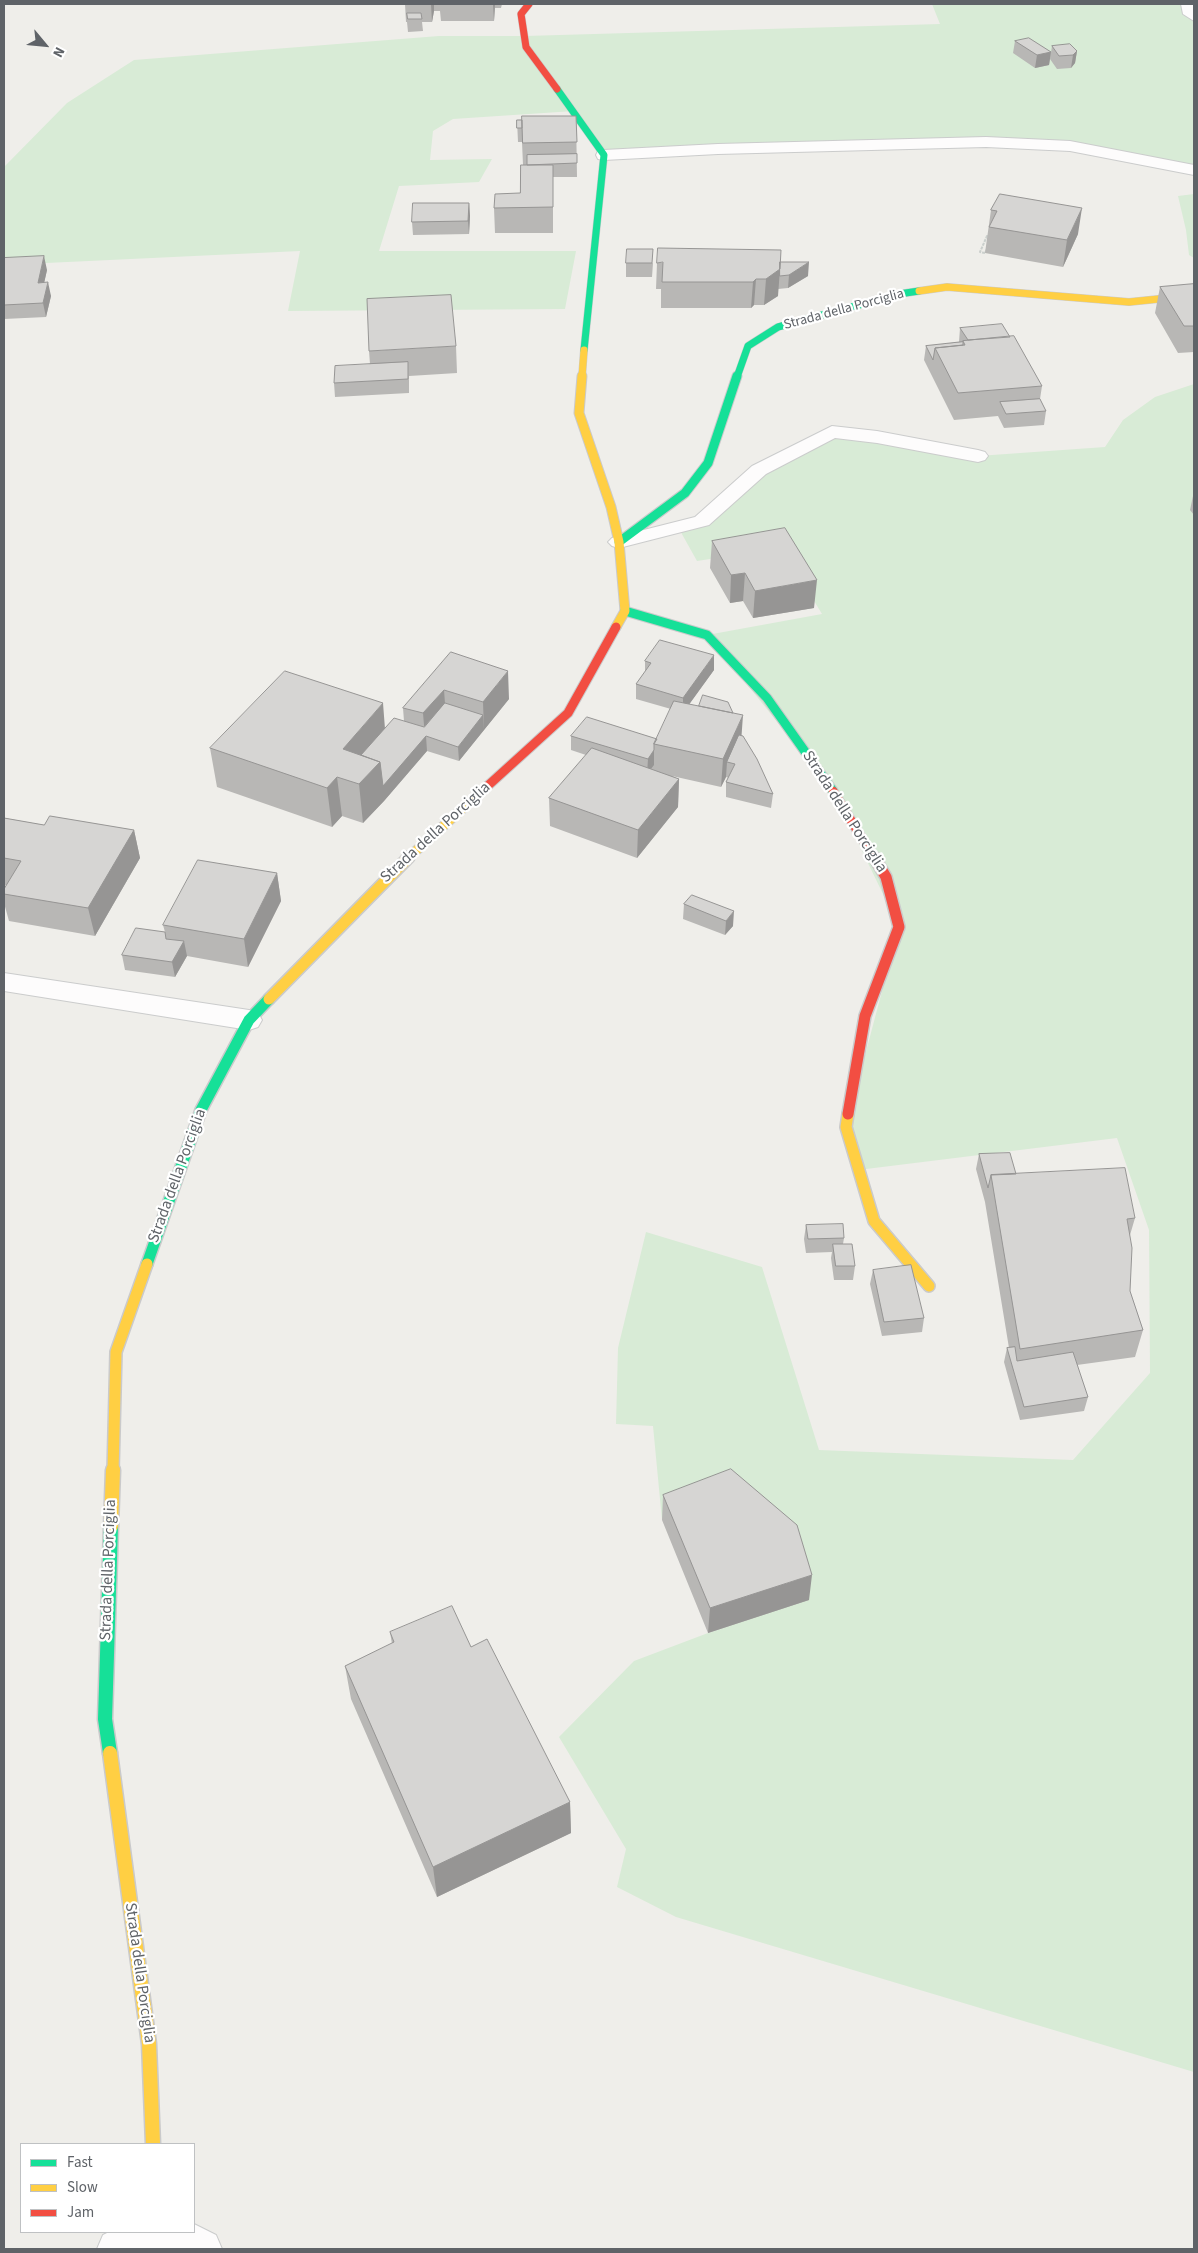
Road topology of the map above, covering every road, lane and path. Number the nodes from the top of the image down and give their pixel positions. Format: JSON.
{"nodes":[{"id":1,"x":528,"y":4,"type":"edge"},
{"id":2,"x":1188,"y":4,"type":"edge"},
{"id":3,"x":1194,"y":16,"type":"edge"},
{"id":4,"x":604,"y":155,"type":"junction"},
{"id":5,"x":1194,"y":170,"type":"edge"},
{"id":6,"x":993,"y":237,"type":"joint"},
{"id":7,"x":1188,"y":296,"type":"edge"},
{"id":8,"x":978,"y":456,"type":"dead end"},
{"id":9,"x":620,"y":542,"type":"junction"},
{"id":10,"x":625,"y":612,"type":"junction"},
{"id":11,"x":4,"y":982,"type":"edge"},
{"id":12,"x":249,"y":1020,"type":"junction"},
{"id":13,"x":929,"y":1286,"type":"dead end"},
{"id":14,"x":152,"y":2143,"type":"edge"},
{"id":15,"x":153,"y":2235,"type":"edge"},
{"id":16,"x":117,"y":2249,"type":"edge"},
{"id":17,"x":202,"y":2249,"type":"edge"}],
"edges":[{"from":1,"to":4,"type":"street"},
{"from":2,"to":3,"type":"street"},
{"from":4,"to":5,"type":"street"},
{"from":4,"to":9,"type":"street"},
{"from":6,"to":6,"type":"path"},
{"from":7,"to":9,"type":"street","name":"Strada della Porciglia"},
{"from":8,"to":9,"type":"street"},
{"from":9,"to":10,"type":"street"},
{"from":10,"to":12,"type":"street","name":"Strada della Porciglia"},
{"from":10,"to":13,"type":"street","name":"Strada della Porciglia"},
{"from":11,"to":12,"type":"street"},
{"from":12,"to":14,"type":"street","name":"Strada della Porciglia"},
{"from":15,"to":16,"type":"street"},
{"from":15,"to":17,"type":"street"}]}
